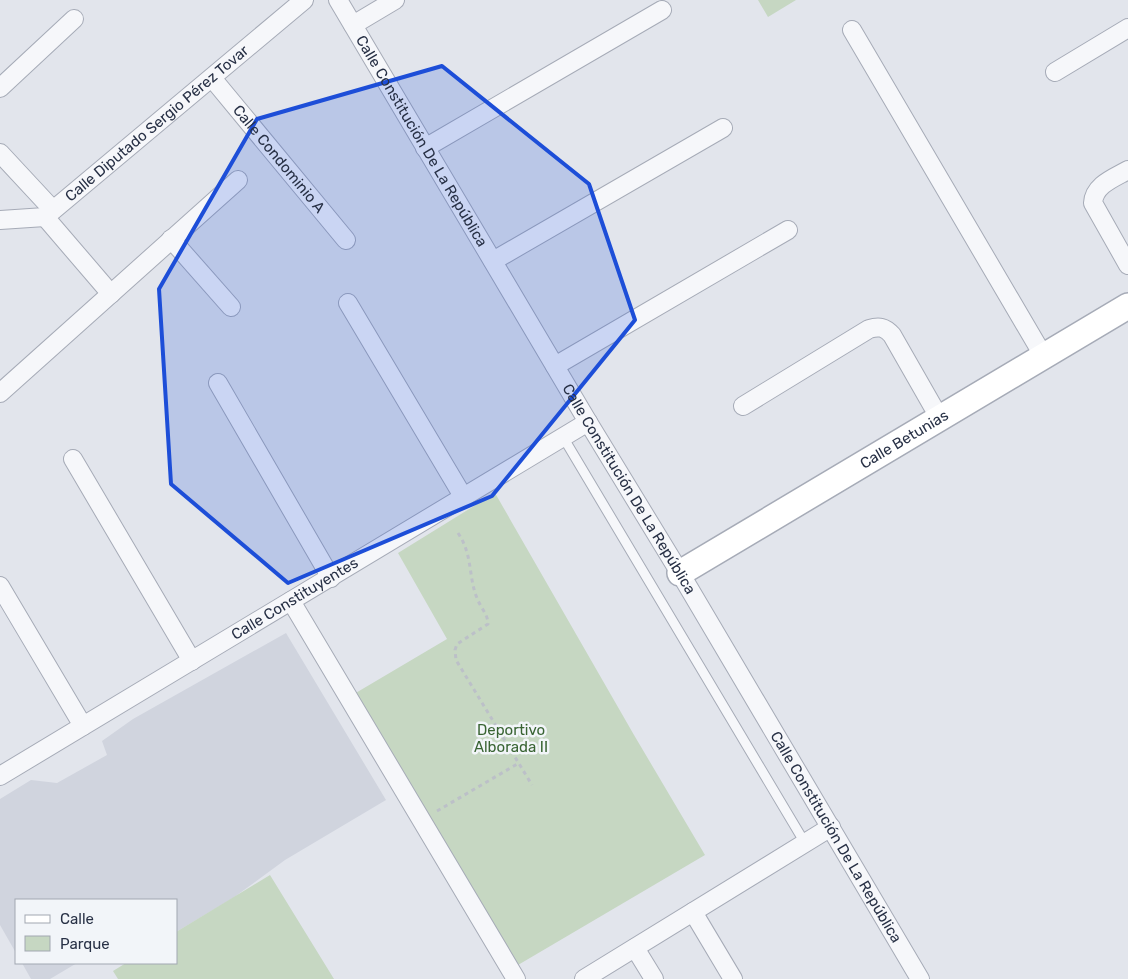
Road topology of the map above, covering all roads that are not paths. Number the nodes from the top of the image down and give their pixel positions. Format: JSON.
{"nodes":[{"id":1,"x":304,"y":0,"type":"edge"},
{"id":2,"x":338,"y":0,"type":"edge"},
{"id":3,"x":396,"y":0,"type":"edge"},
{"id":4,"x":662,"y":10,"type":"dead end"},
{"id":5,"x":74,"y":19,"type":"dead end"},
{"id":6,"x":353,"y":25,"type":"junction"},
{"id":7,"x":1128,"y":28,"type":"edge"},
{"id":8,"x":852,"y":30,"type":"dead end"},
{"id":9,"x":1055,"y":72,"type":"dead end"},
{"id":10,"x":212,"y":78,"type":"junction"},
{"id":11,"x":0,"y":88,"type":"edge"},
{"id":12,"x":723,"y":128,"type":"dead end"},
{"id":13,"x":425,"y":148,"type":"junction"},
{"id":14,"x":0,"y":152,"type":"edge"},
{"id":15,"x":1128,"y":170,"type":"edge"},
{"id":16,"x":238,"y":180,"type":"dead end"},
{"id":17,"x":49,"y":213,"type":"junction"},
{"id":18,"x":0,"y":220,"type":"edge"},
{"id":19,"x":788,"y":230,"type":"dead end"},
{"id":20,"x":171,"y":240,"type":"junction"},
{"id":21,"x":346,"y":240,"type":"dead end"},
{"id":22,"x":493,"y":261,"type":"junction"},
{"id":23,"x":1128,"y":265,"type":"edge"},
{"id":24,"x":111,"y":294,"type":"junction"},
{"id":25,"x":348,"y":303,"type":"dead end"},
{"id":26,"x":1128,"y":306,"type":"edge"},
{"id":27,"x":231,"y":307,"type":"dead end"},
{"id":28,"x":1044,"y":357,"type":"junction"},
{"id":29,"x":555,"y":366,"type":"junction"},
{"id":30,"x":218,"y":383,"type":"dead end"},
{"id":31,"x":0,"y":393,"type":"edge"},
{"id":32,"x":743,"y":406,"type":"dead end"},
{"id":33,"x":940,"y":419,"type":"junction"},
{"id":34,"x":588,"y":422,"type":"junction"},
{"id":35,"x":563,"y":437,"type":"junction"},
{"id":36,"x":73,"y":459,"type":"dead end"},
{"id":37,"x":464,"y":498,"type":"junction"},
{"id":38,"x":680,"y":573,"type":"junction"},
{"id":39,"x":331,"y":578,"type":"junction"},
{"id":40,"x":0,"y":586,"type":"edge"},
{"id":41,"x":291,"y":602,"type":"junction"},
{"id":42,"x":192,"y":661,"type":"junction"},
{"id":43,"x":83,"y":726,"type":"junction"},
{"id":44,"x":0,"y":776,"type":"edge"},
{"id":45,"x":831,"y":827,"type":"junction"},
{"id":46,"x":806,"y":843,"type":"junction"},
{"id":47,"x":694,"y":912,"type":"junction"},
{"id":48,"x":635,"y":948,"type":"junction"},
{"id":49,"x":516,"y":979,"type":"edge"},
{"id":50,"x":584,"y":979,"type":"edge"},
{"id":51,"x":654,"y":979,"type":"edge"},
{"id":52,"x":732,"y":979,"type":"edge"},
{"id":53,"x":920,"y":979,"type":"edge"}],
"edges":[{"from":1,"to":10,"type":"street","name":"Calle Diputado Sergio Pérez Tovar"},
{"from":2,"to":6,"type":"street","name":"Calle Constitución De La República"},
{"from":3,"to":6,"type":"street"},
{"from":4,"to":13,"type":"street"},
{"from":5,"to":11,"type":"street"},
{"from":6,"to":13,"type":"street","name":"Calle Constitución De La República"},
{"from":7,"to":9,"type":"street"},
{"from":8,"to":28,"type":"street"},
{"from":10,"to":17,"type":"street","name":"Calle Diputado Sergio Pérez Tovar"},
{"from":10,"to":21,"type":"street","name":"Calle Condominio A"},
{"from":12,"to":22,"type":"street"},
{"from":13,"to":22,"type":"street","name":"Calle Constitución De La República"},
{"from":14,"to":17,"type":"street"},
{"from":15,"to":23,"type":"street"},
{"from":16,"to":20,"type":"street"},
{"from":17,"to":18,"type":"street"},
{"from":17,"to":24,"type":"street"},
{"from":19,"to":29,"type":"street"},
{"from":20,"to":24,"type":"street"},
{"from":20,"to":27,"type":"street"},
{"from":22,"to":29,"type":"street","name":"Calle Constitución De La República"},
{"from":24,"to":31,"type":"street"},
{"from":25,"to":37,"type":"street"},
{"from":26,"to":28,"type":"street","name":"Calle Betunias"},
{"from":28,"to":33,"type":"street","name":"Calle Betunias"},
{"from":29,"to":34,"type":"street","name":"Calle Constitución De La República"},
{"from":30,"to":39,"type":"street"},
{"from":32,"to":33,"type":"street"},
{"from":33,"to":38,"type":"street","name":"Calle Betunias"},
{"from":34,"to":35,"type":"street","name":"Calle Constituyentes"},
{"from":34,"to":38,"type":"street","name":"Calle Constitución De La República"},
{"from":35,"to":37,"type":"street","name":"Calle Constituyentes"},
{"from":35,"to":46,"type":"lane"},
{"from":36,"to":42,"type":"street"},
{"from":37,"to":39,"type":"street","name":"Calle Constituyentes"},
{"from":38,"to":45,"type":"street","name":"Calle Constitución De La República"},
{"from":39,"to":41,"type":"street","name":"Calle Constituyentes"},
{"from":40,"to":43,"type":"street"},
{"from":41,"to":42,"type":"street","name":"Calle Constituyentes"},
{"from":41,"to":49,"type":"street"},
{"from":42,"to":43,"type":"street","name":"Calle Constituyentes"},
{"from":43,"to":44,"type":"street","name":"Calle Constituyentes"},
{"from":45,"to":46,"type":"street"},
{"from":45,"to":53,"type":"street","name":"Calle Constitución De La República"},
{"from":46,"to":47,"type":"street"},
{"from":47,"to":48,"type":"street"},
{"from":47,"to":52,"type":"street"},
{"from":48,"to":50,"type":"street"},
{"from":48,"to":51,"type":"street"}]}
